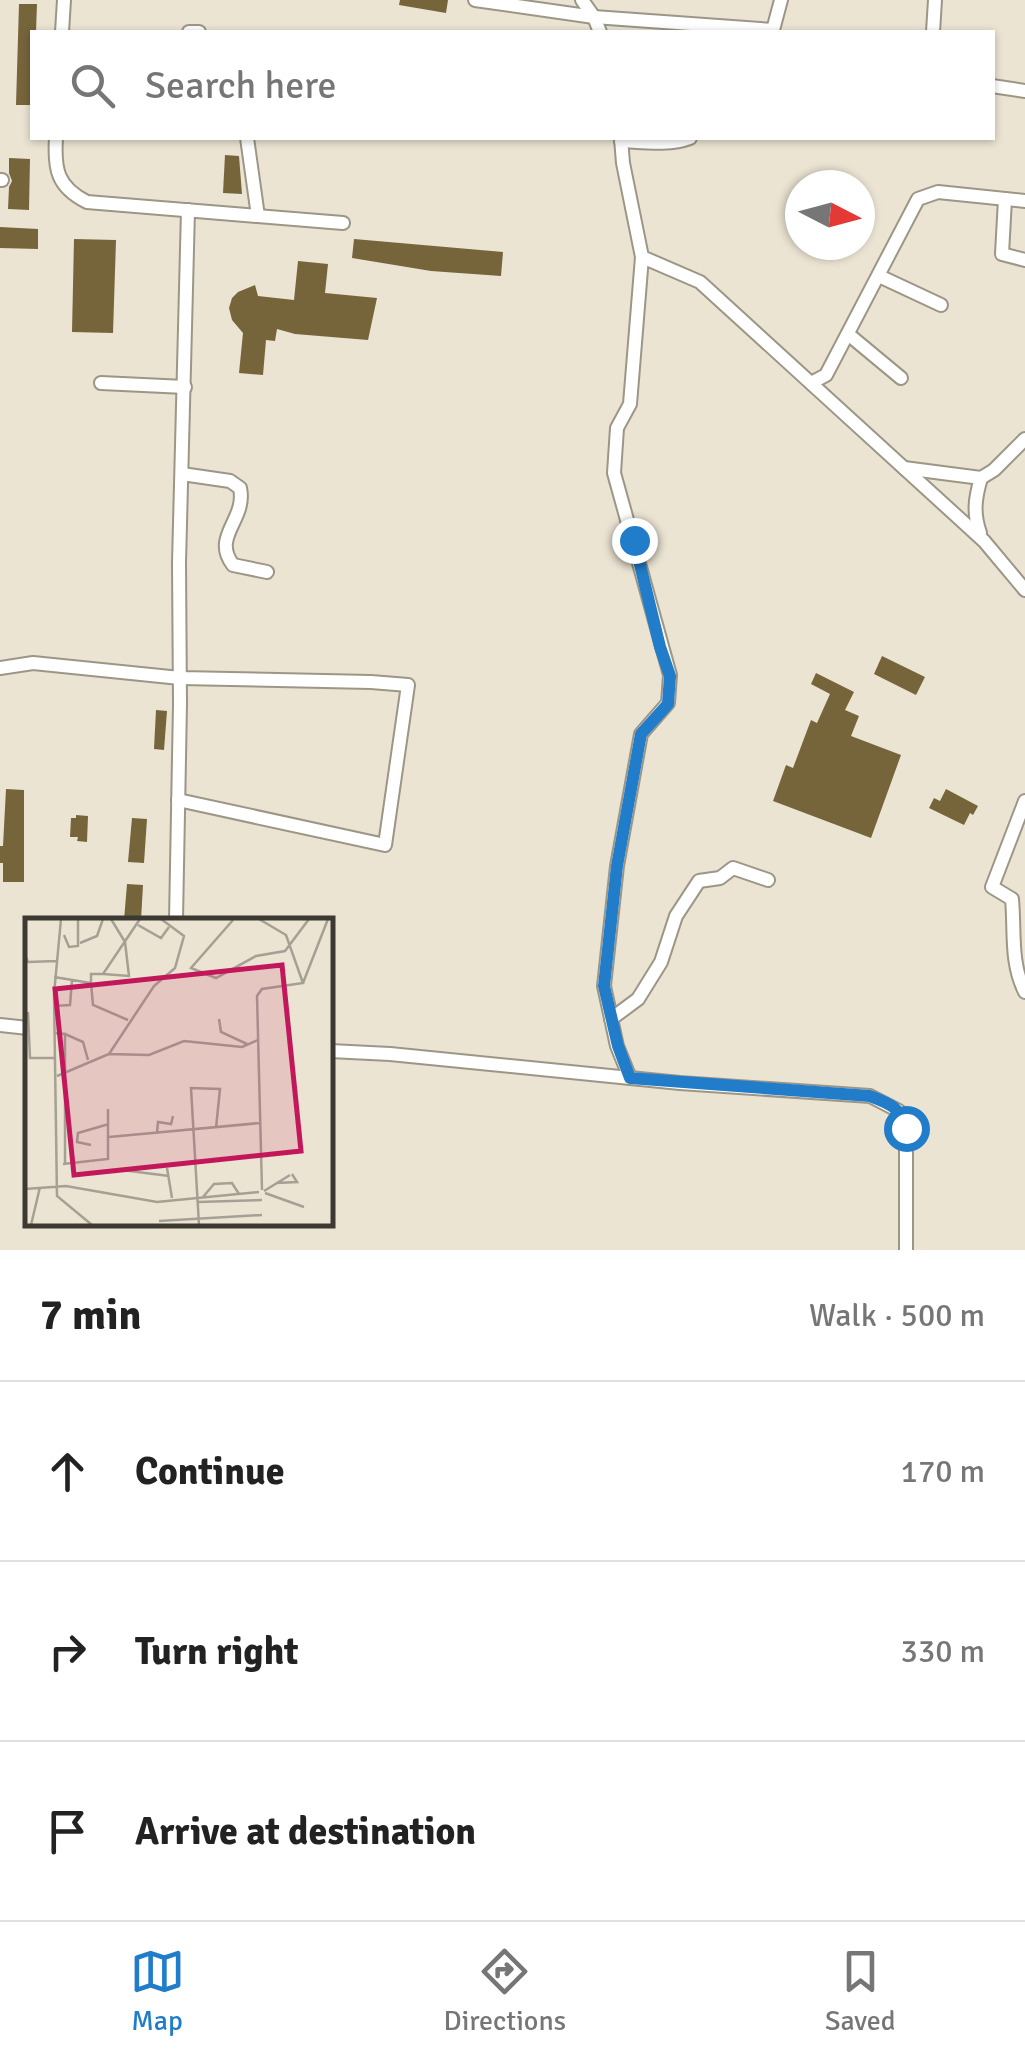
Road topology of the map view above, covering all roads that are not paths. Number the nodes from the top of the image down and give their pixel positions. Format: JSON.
{"nodes":[{"id":1,"x":64,"y":0,"type":"edge"},
{"id":2,"x":476,"y":0,"type":"edge"},
{"id":3,"x":582,"y":0,"type":"edge"},
{"id":4,"x":781,"y":0,"type":"edge"},
{"id":5,"x":935,"y":0,"type":"edge"},
{"id":6,"x":594,"y":17,"type":"junction"},
{"id":7,"x":62,"y":30,"type":"edge"},
{"id":8,"x":599,"y":30,"type":"edge"},
{"id":9,"x":760,"y":30,"type":"edge"},
{"id":10,"x":773,"y":30,"type":"edge"},
{"id":11,"x":933,"y":30,"type":"edge"},
{"id":12,"x":995,"y":86,"type":"edge"},
{"id":13,"x":1025,"y":91,"type":"edge"},
{"id":14,"x":56,"y":140,"type":"edge"},
{"id":15,"x":246,"y":140,"type":"edge"},
{"id":16,"x":621,"y":140,"type":"edge"},
{"id":17,"x":631,"y":140,"type":"edge"},
{"id":18,"x":685,"y":140,"type":"edge"},
{"id":19,"x":1005,"y":199,"type":"junction"},
{"id":20,"x":1025,"y":201,"type":"edge"},
{"id":21,"x":188,"y":210,"type":"junction"},
{"id":22,"x":258,"y":216,"type":"junction"},
{"id":23,"x":342,"y":224,"type":"dead end"},
{"id":24,"x":642,"y":258,"type":"junction"},
{"id":25,"x":1025,"y":260,"type":"edge"},
{"id":26,"x":879,"y":276,"type":"junction"},
{"id":27,"x":942,"y":304,"type":"dead end"},
{"id":28,"x":848,"y":334,"type":"junction"},
{"id":29,"x":900,"y":378,"type":"dead end"},
{"id":30,"x":101,"y":383,"type":"dead end"},
{"id":31,"x":812,"y":383,"type":"junction"},
{"id":32,"x":184,"y":387,"type":"junction"},
{"id":33,"x":1025,"y":439,"type":"edge"},
{"id":34,"x":904,"y":468,"type":"junction"},
{"id":35,"x":182,"y":474,"type":"junction"},
{"id":36,"x":980,"y":478,"type":"junction"},
{"id":37,"x":981,"y":538,"type":"junction"},
{"id":38,"x":267,"y":572,"type":"dead end"},
{"id":39,"x":1025,"y":590,"type":"edge"},
{"id":40,"x":0,"y":668,"type":"edge"},
{"id":41,"x":180,"y":678,"type":"junction"},
{"id":42,"x":178,"y":800,"type":"junction"},
{"id":43,"x":1025,"y":801,"type":"edge"},
{"id":44,"x":768,"y":880,"type":"dead end"},
{"id":45,"x":176,"y":918,"type":"edge"},
{"id":46,"x":1025,"y":992,"type":"edge"},
{"id":47,"x":611,"y":1019,"type":"junction"},
{"id":48,"x":0,"y":1025,"type":"edge"},
{"id":49,"x":25,"y":1028,"type":"edge"},
{"id":50,"x":332,"y":1051,"type":"edge"},
{"id":51,"x":630,"y":1078,"type":"junction"},
{"id":52,"x":906,"y":1250,"type":"edge"}],
"edges":[{"from":1,"to":7,"type":"street"},
{"from":2,"to":6,"type":"street"},
{"from":3,"to":6,"type":"street"},
{"from":4,"to":10,"type":"street"},
{"from":5,"to":11,"type":"street"},
{"from":6,"to":8,"type":"street"},
{"from":6,"to":9,"type":"street"},
{"from":12,"to":13,"type":"street"},
{"from":14,"to":21,"type":"street"},
{"from":15,"to":22,"type":"street"},
{"from":16,"to":24,"type":"street"},
{"from":17,"to":18,"type":"street"},
{"from":19,"to":20,"type":"street"},
{"from":19,"to":25,"type":"street"},
{"from":19,"to":26,"type":"street"},
{"from":21,"to":22,"type":"street"},
{"from":21,"to":32,"type":"street"},
{"from":22,"to":23,"type":"street"},
{"from":24,"to":31,"type":"street"},
{"from":24,"to":47,"type":"street"},
{"from":26,"to":27,"type":"street"},
{"from":26,"to":28,"type":"street"},
{"from":28,"to":29,"type":"street"},
{"from":28,"to":31,"type":"street"},
{"from":30,"to":32,"type":"street"},
{"from":31,"to":34,"type":"street"},
{"from":32,"to":35,"type":"street"},
{"from":33,"to":36,"type":"street"},
{"from":34,"to":36,"type":"street"},
{"from":34,"to":37,"type":"street"},
{"from":35,"to":38,"type":"street"},
{"from":35,"to":41,"type":"street"},
{"from":36,"to":37,"type":"street"},
{"from":37,"to":39,"type":"street"},
{"from":40,"to":41,"type":"street"},
{"from":41,"to":42,"type":"street"},
{"from":41,"to":42,"type":"street"},
{"from":42,"to":45,"type":"street"},
{"from":43,"to":46,"type":"street"},
{"from":44,"to":47,"type":"street"},
{"from":47,"to":51,"type":"street"},
{"from":48,"to":49,"type":"street"},
{"from":50,"to":51,"type":"street"},
{"from":51,"to":52,"type":"street"}]}
